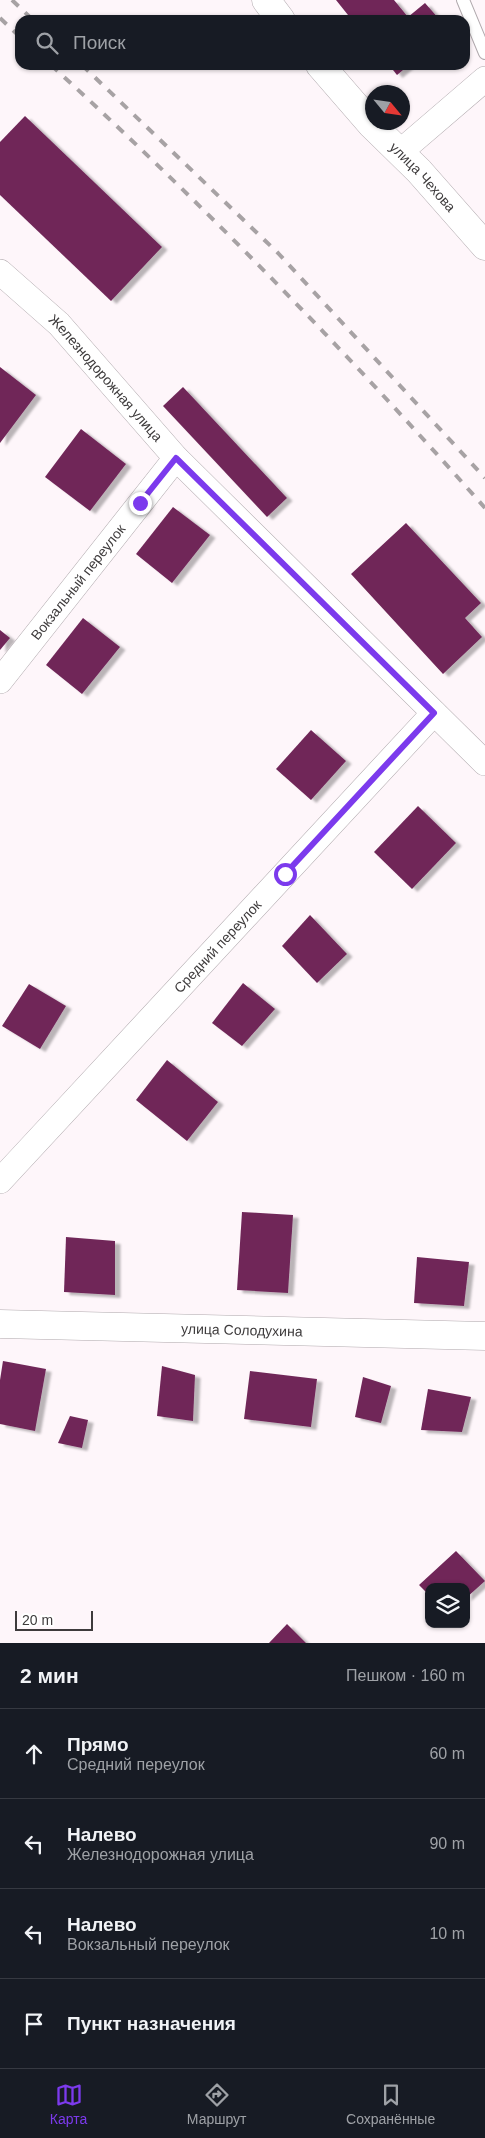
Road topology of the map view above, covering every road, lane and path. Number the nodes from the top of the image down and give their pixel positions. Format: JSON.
{"nodes":[{"id":1,"x":266,"y":0,"type":"edge"},
{"id":2,"x":462,"y":0,"type":"edge"},
{"id":3,"x":278,"y":15,"type":"edge"},
{"id":4,"x":469,"y":15,"type":"edge"},
{"id":5,"x":470,"y":18,"type":"edge"},
{"id":6,"x":485,"y":53,"type":"edge"},
{"id":7,"x":324,"y":70,"type":"edge"},
{"id":8,"x":485,"y":79,"type":"edge"},
{"id":9,"x":400,"y":152,"type":"junction"},
{"id":10,"x":485,"y":246,"type":"edge"},
{"id":11,"x":0,"y":272,"type":"edge"},
{"id":12,"x":176,"y":458,"type":"junction"},
{"id":13,"x":0,"y":681,"type":"edge"},
{"id":14,"x":434,"y":713,"type":"junction"},
{"id":15,"x":485,"y":763,"type":"edge"},
{"id":16,"x":0,"y":1181,"type":"edge"},
{"id":17,"x":0,"y":1324,"type":"edge"},
{"id":18,"x":485,"y":1336,"type":"edge"}],
"edges":[{"from":1,"to":3,"type":"street"},
{"from":2,"to":4,"type":"lane"},
{"from":5,"to":6,"type":"lane"},
{"from":7,"to":9,"type":"street","name":"улица Чехова"},
{"from":8,"to":9,"type":"street"},
{"from":9,"to":10,"type":"street","name":"улица Чехова"},
{"from":11,"to":12,"type":"street","name":"Железнодорожная улица"},
{"from":12,"to":13,"type":"street","name":"Вокзальный переулок"},
{"from":12,"to":14,"type":"street","name":"Железнодорожная улица"},
{"from":14,"to":15,"type":"street","name":"Железнодорожная улица"},
{"from":14,"to":16,"type":"street","name":"Средний переулок"},
{"from":17,"to":18,"type":"street","name":"улица Солодухина"}]}
